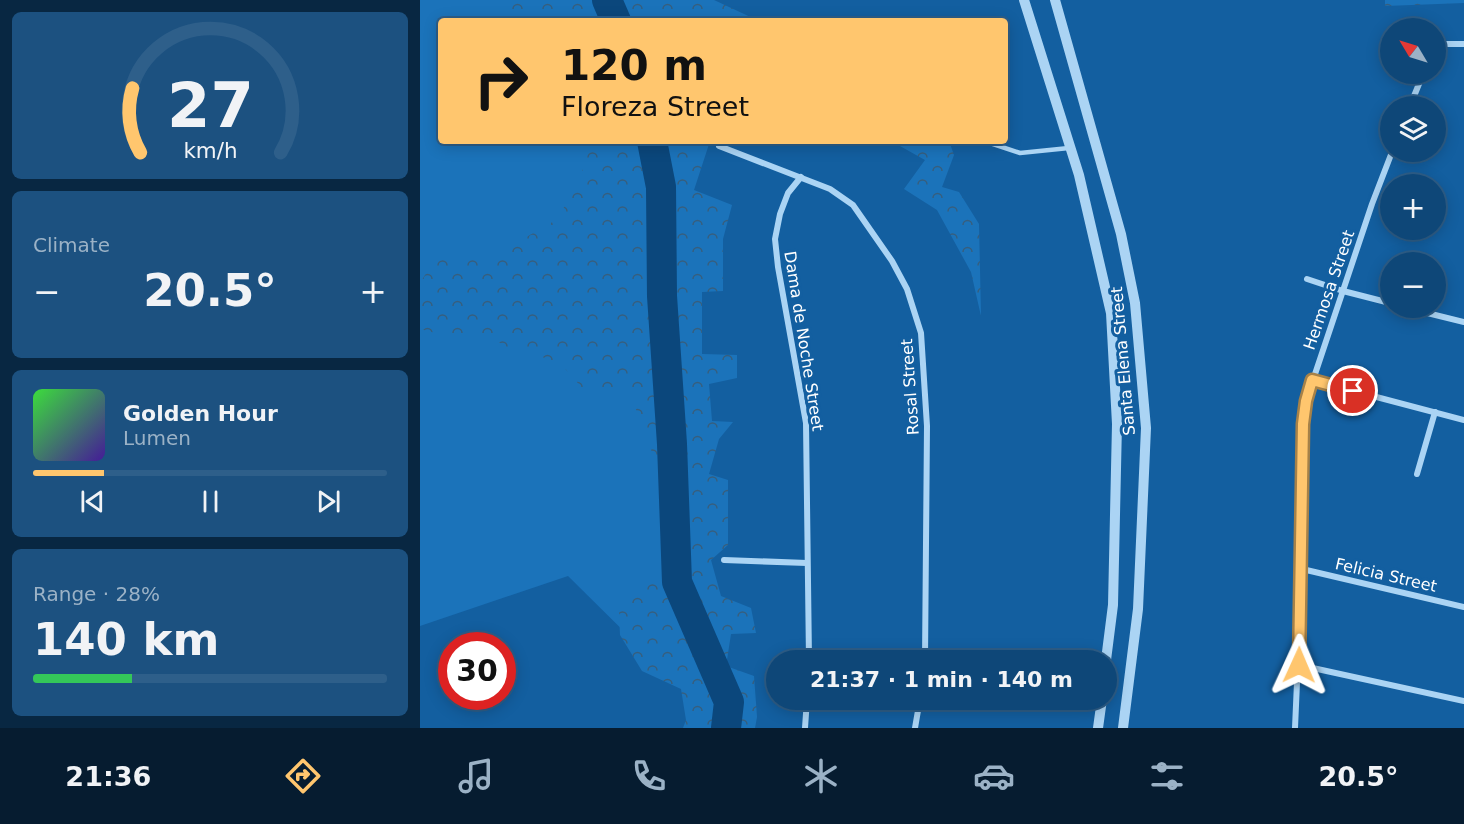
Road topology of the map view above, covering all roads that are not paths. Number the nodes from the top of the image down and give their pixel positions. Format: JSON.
{"nodes":[{"id":1,"x":1024,"y":0,"type":"edge"},
{"id":2,"x":1055,"y":0,"type":"edge"},
{"id":3,"x":1446,"y":44,"type":"edge"},
{"id":4,"x":1464,"y":44,"type":"edge"},
{"id":5,"x":993,"y":144,"type":"edge"},
{"id":6,"x":719,"y":146,"type":"dead end"},
{"id":7,"x":1071,"y":148,"type":"junction"},
{"id":8,"x":1388,"y":162,"type":"edge"},
{"id":9,"x":801,"y":177,"type":"junction"},
{"id":10,"x":1307,"y":279,"type":"dead end"},
{"id":11,"x":1343,"y":291,"type":"junction"},
{"id":12,"x":1380,"y":300,"type":"edge"},
{"id":13,"x":1446,"y":318,"type":"edge"},
{"id":14,"x":1464,"y":322,"type":"edge"},
{"id":15,"x":1312,"y":380,"type":"junction"},
{"id":16,"x":1435,"y":412,"type":"junction"},
{"id":17,"x":1464,"y":420,"type":"edge"},
{"id":18,"x":1417,"y":474,"type":"dead end"},
{"id":19,"x":724,"y":560,"type":"dead end"},
{"id":20,"x":807,"y":563,"type":"junction"},
{"id":21,"x":1302,"y":568,"type":"junction"},
{"id":22,"x":1464,"y":607,"type":"edge"},
{"id":23,"x":810,"y":650,"type":"edge"},
{"id":24,"x":925,"y":650,"type":"edge"},
{"id":25,"x":1107,"y":650,"type":"edge"},
{"id":26,"x":1299,"y":665,"type":"junction"},
{"id":27,"x":1464,"y":701,"type":"edge"},
{"id":28,"x":806,"y":710,"type":"edge"},
{"id":29,"x":918,"y":710,"type":"edge"},
{"id":30,"x":1100,"y":710,"type":"edge"},
{"id":31,"x":805,"y":728,"type":"edge"},
{"id":32,"x":915,"y":728,"type":"edge"},
{"id":33,"x":1098,"y":728,"type":"edge"},
{"id":34,"x":1123,"y":728,"type":"edge"},
{"id":35,"x":1295,"y":728,"type":"edge"}],
"edges":[{"from":1,"to":7,"type":"street","name":"Santa Elena Street"},
{"from":2,"to":34,"type":"street","name":"Santa Elena Street"},
{"from":3,"to":4,"type":"street"},
{"from":5,"to":7,"type":"lane"},
{"from":6,"to":9,"type":"street","name":"Rosal Street"},
{"from":7,"to":25,"type":"street","name":"Santa Elena Street"},
{"from":8,"to":11,"type":"street","name":"Hermosa Street"},
{"from":9,"to":20,"type":"street","name":"Dama de Noche Street"},
{"from":9,"to":24,"type":"street","name":"Rosal Street"},
{"from":10,"to":11,"type":"street"},
{"from":11,"to":12,"type":"street"},
{"from":11,"to":15,"type":"street","name":"Hermosa Street"},
{"from":13,"to":14,"type":"street"},
{"from":15,"to":16,"type":"street"},
{"from":15,"to":21,"type":"street","name":"Hermosa Street"},
{"from":16,"to":17,"type":"street"},
{"from":16,"to":18,"type":"street"},
{"from":19,"to":20,"type":"street"},
{"from":20,"to":23,"type":"street","name":"Dama de Noche Street"},
{"from":21,"to":22,"type":"street","name":"Felicia Street"},
{"from":21,"to":26,"type":"street","name":"Hermosa Street"},
{"from":26,"to":27,"type":"street"},
{"from":26,"to":35,"type":"street","name":"Hermosa Street"},
{"from":28,"to":31,"type":"street"},
{"from":29,"to":32,"type":"street"},
{"from":30,"to":33,"type":"street"}]}
